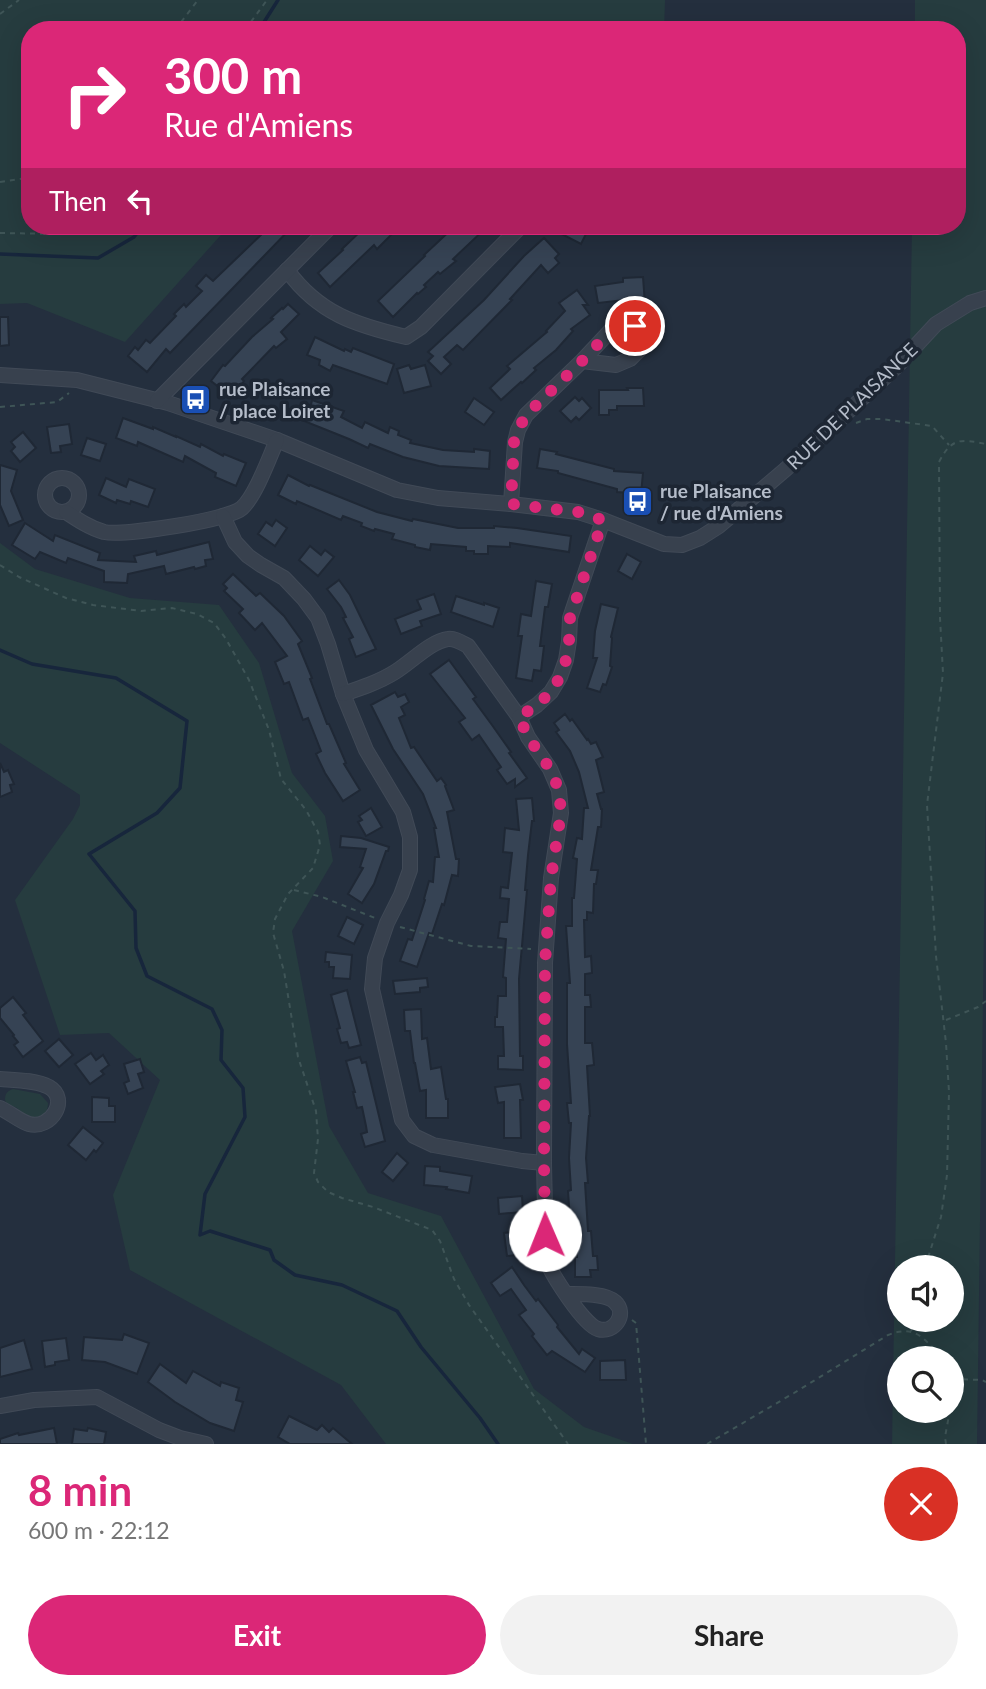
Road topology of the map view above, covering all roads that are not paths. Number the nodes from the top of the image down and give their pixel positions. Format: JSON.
{"nodes":[{"id":1,"x":322,"y":235,"type":"edge"},
{"id":2,"x":512,"y":235,"type":"edge"},
{"id":3,"x":287,"y":270,"type":"junction"},
{"id":4,"x":986,"y":298,"type":"edge"},
{"id":5,"x":582,"y":361,"type":"dead end"},
{"id":6,"x":0,"y":375,"type":"edge"},
{"id":7,"x":158,"y":401,"type":"junction"},
{"id":8,"x":277,"y":440,"type":"junction"},
{"id":9,"x":511,"y":504,"type":"junction"},
{"id":10,"x":66,"y":512,"type":"dead end"},
{"id":11,"x":223,"y":516,"type":"junction"},
{"id":12,"x":603,"y":520,"type":"junction"},
{"id":13,"x":343,"y":694,"type":"junction"},
{"id":14,"x":519,"y":717,"type":"junction"},
{"id":15,"x":0,"y":1079,"type":"edge"},
{"id":16,"x":0,"y":1108,"type":"edge"},
{"id":17,"x":544,"y":1163,"type":"junction"},
{"id":18,"x":566,"y":1294,"type":"junction"},
{"id":19,"x":0,"y":1406,"type":"edge"},
{"id":20,"x":206,"y":1444,"type":"edge"}],
"edges":[{"from":1,"to":3,"type":"street"},
{"from":2,"to":3,"type":"street"},
{"from":3,"to":7,"type":"street"},
{"from":4,"to":12,"type":"street","name":"RUE DE PLAISANCE"},
{"from":5,"to":9,"type":"street"},
{"from":6,"to":7,"type":"street","name":"RUE DE PLAISANCE"},
{"from":7,"to":8,"type":"street","name":"RUE DE PLAISANCE"},
{"from":8,"to":9,"type":"street","name":"RUE DE PLAISANCE"},
{"from":8,"to":11,"type":"street"},
{"from":9,"to":12,"type":"street","name":"RUE DE PLAISANCE"},
{"from":10,"to":11,"type":"street"},
{"from":11,"to":13,"type":"street"},
{"from":12,"to":14,"type":"street"},
{"from":13,"to":14,"type":"street"},
{"from":13,"to":17,"type":"street"},
{"from":14,"to":17,"type":"street"},
{"from":15,"to":16,"type":"street"},
{"from":17,"to":18,"type":"street"},
{"from":18,"to":18,"type":"street"},
{"from":19,"to":20,"type":"street"}]}
